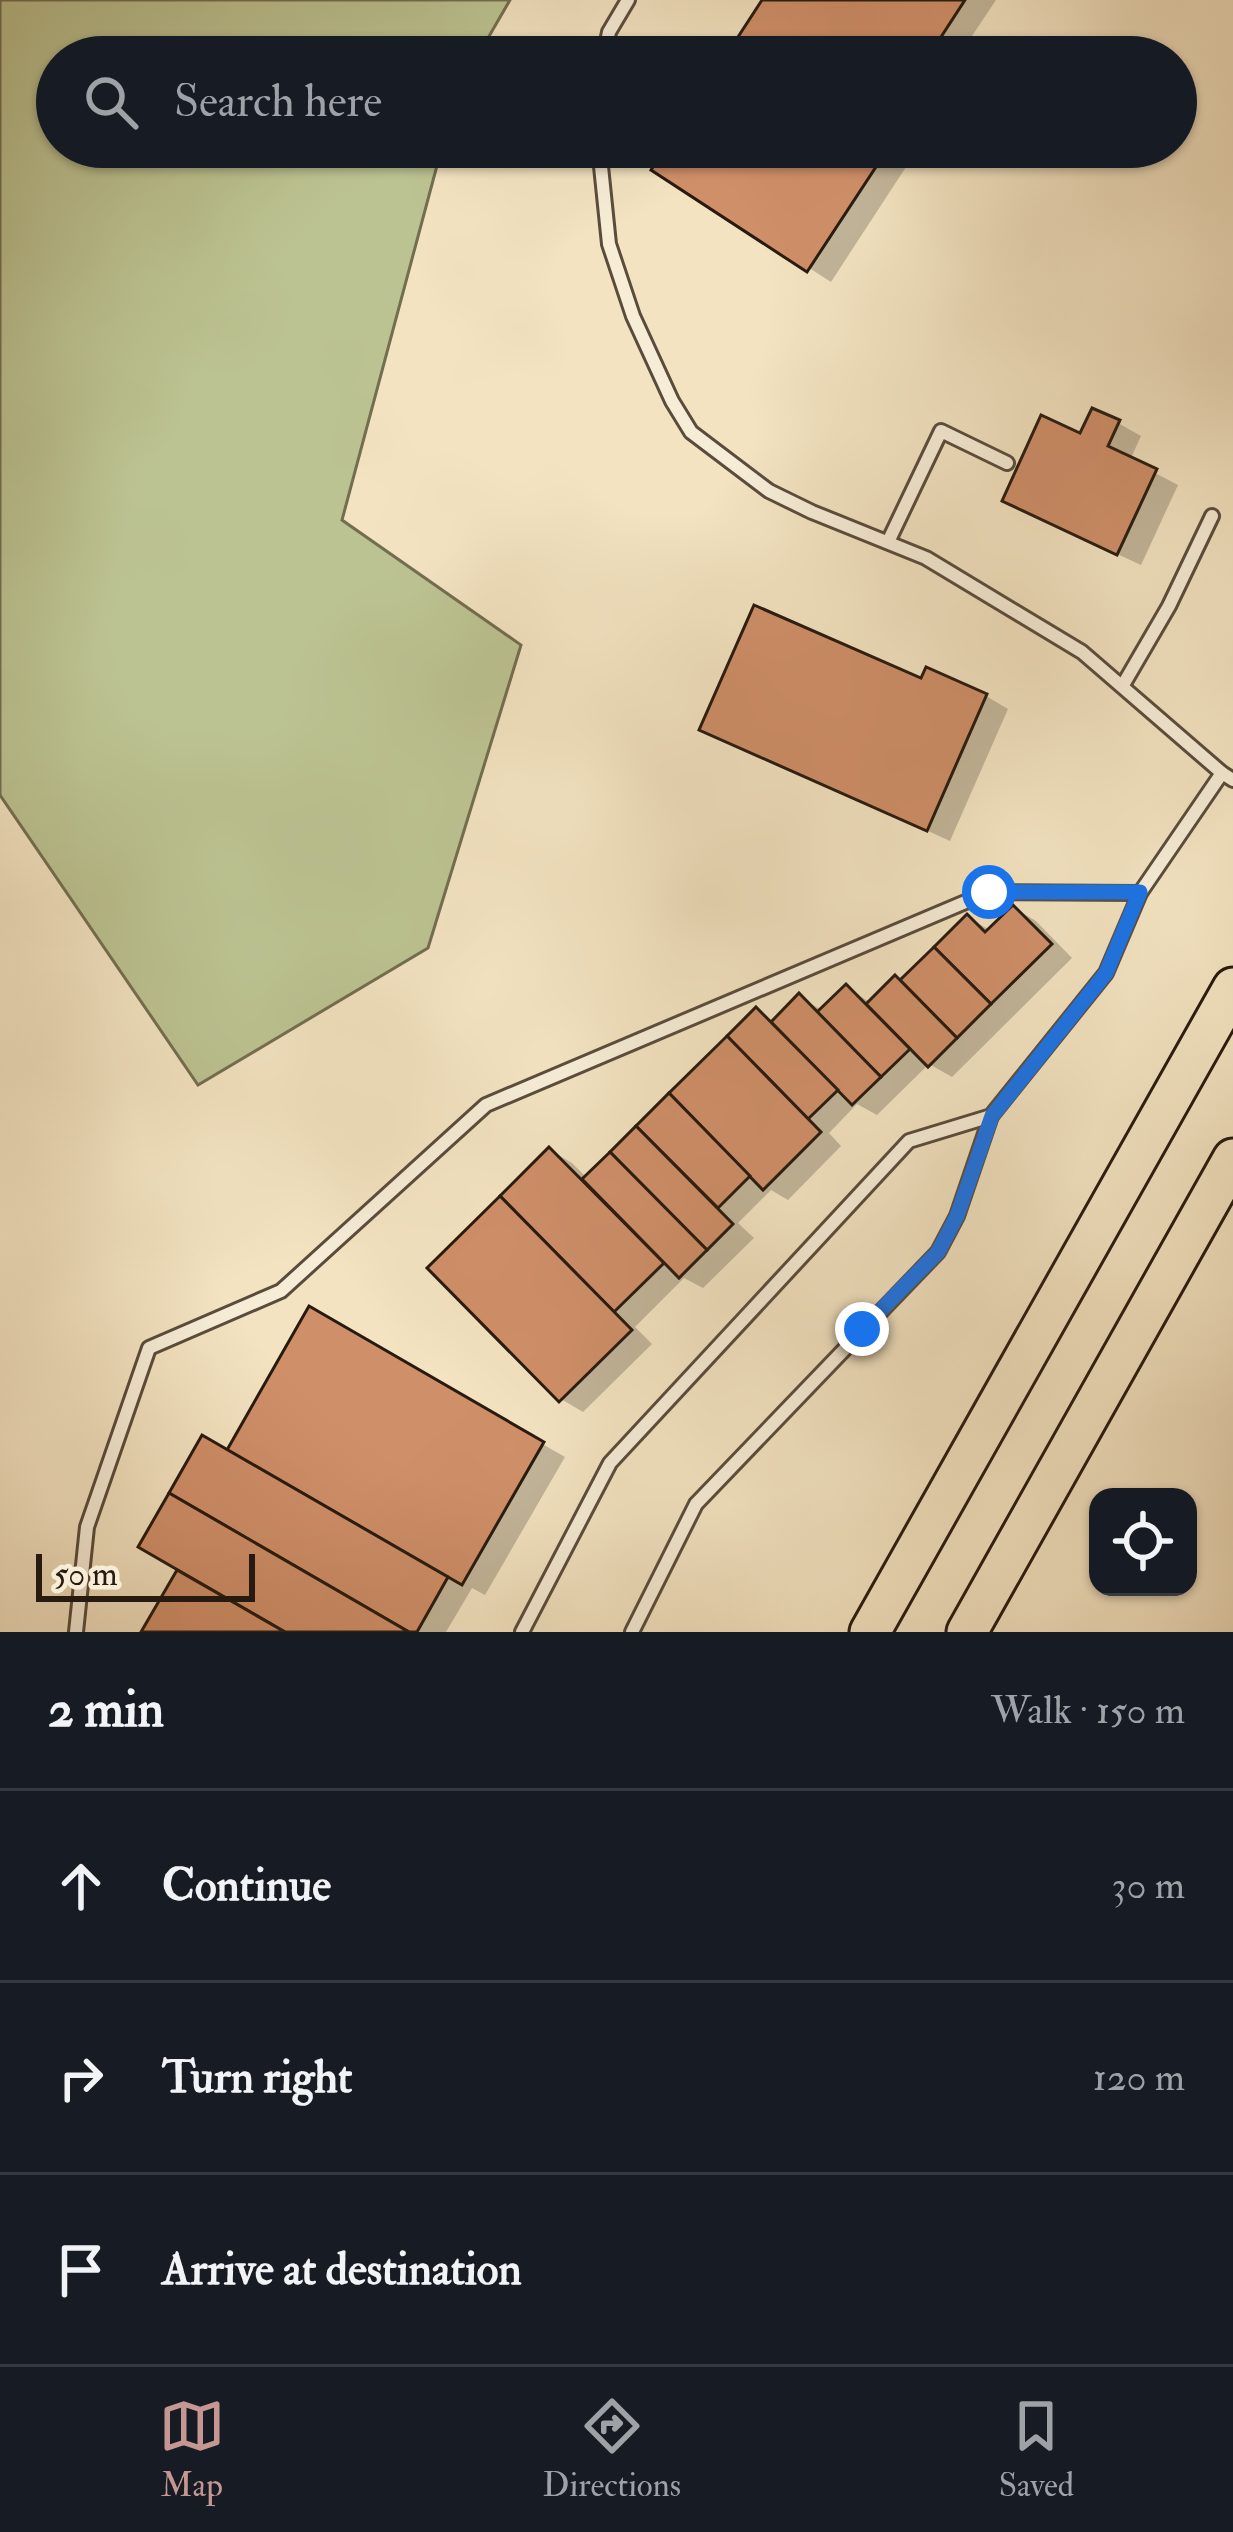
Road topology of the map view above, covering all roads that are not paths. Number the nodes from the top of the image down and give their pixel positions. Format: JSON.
{"nodes":[{"id":1,"x":628,"y":0,"type":"edge"},
{"id":2,"x":608,"y":36,"type":"edge"},
{"id":3,"x":601,"y":168,"type":"edge"},
{"id":4,"x":1007,"y":463,"type":"dead end"},
{"id":5,"x":1212,"y":516,"type":"dead end"},
{"id":6,"x":888,"y":542,"type":"junction"},
{"id":7,"x":1123,"y":685,"type":"junction"},
{"id":8,"x":1227,"y":777,"type":"edge"},
{"id":9,"x":1140,"y":892,"type":"junction"},
{"id":10,"x":1233,"y":988,"type":"edge"},
{"id":11,"x":992,"y":1116,"type":"junction"},
{"id":12,"x":1233,"y":1159,"type":"edge"},
{"id":13,"x":76,"y":1632,"type":"edge"},
{"id":14,"x":522,"y":1632,"type":"edge"},
{"id":15,"x":632,"y":1632,"type":"edge"},
{"id":16,"x":870,"y":1632,"type":"edge"},
{"id":17,"x":967,"y":1632,"type":"edge"}],
"edges":[{"from":1,"to":2,"type":"lane"},
{"from":3,"to":6,"type":"lane"},
{"from":4,"to":6,"type":"lane"},
{"from":5,"to":7,"type":"lane"},
{"from":6,"to":7,"type":"lane"},
{"from":7,"to":8,"type":"lane"},
{"from":8,"to":9,"type":"lane"},
{"from":9,"to":11,"type":"lane"},
{"from":9,"to":13,"type":"lane"},
{"from":10,"to":16,"type":"main road"},
{"from":11,"to":14,"type":"lane"},
{"from":11,"to":15,"type":"lane"},
{"from":12,"to":17,"type":"main road"}]}
